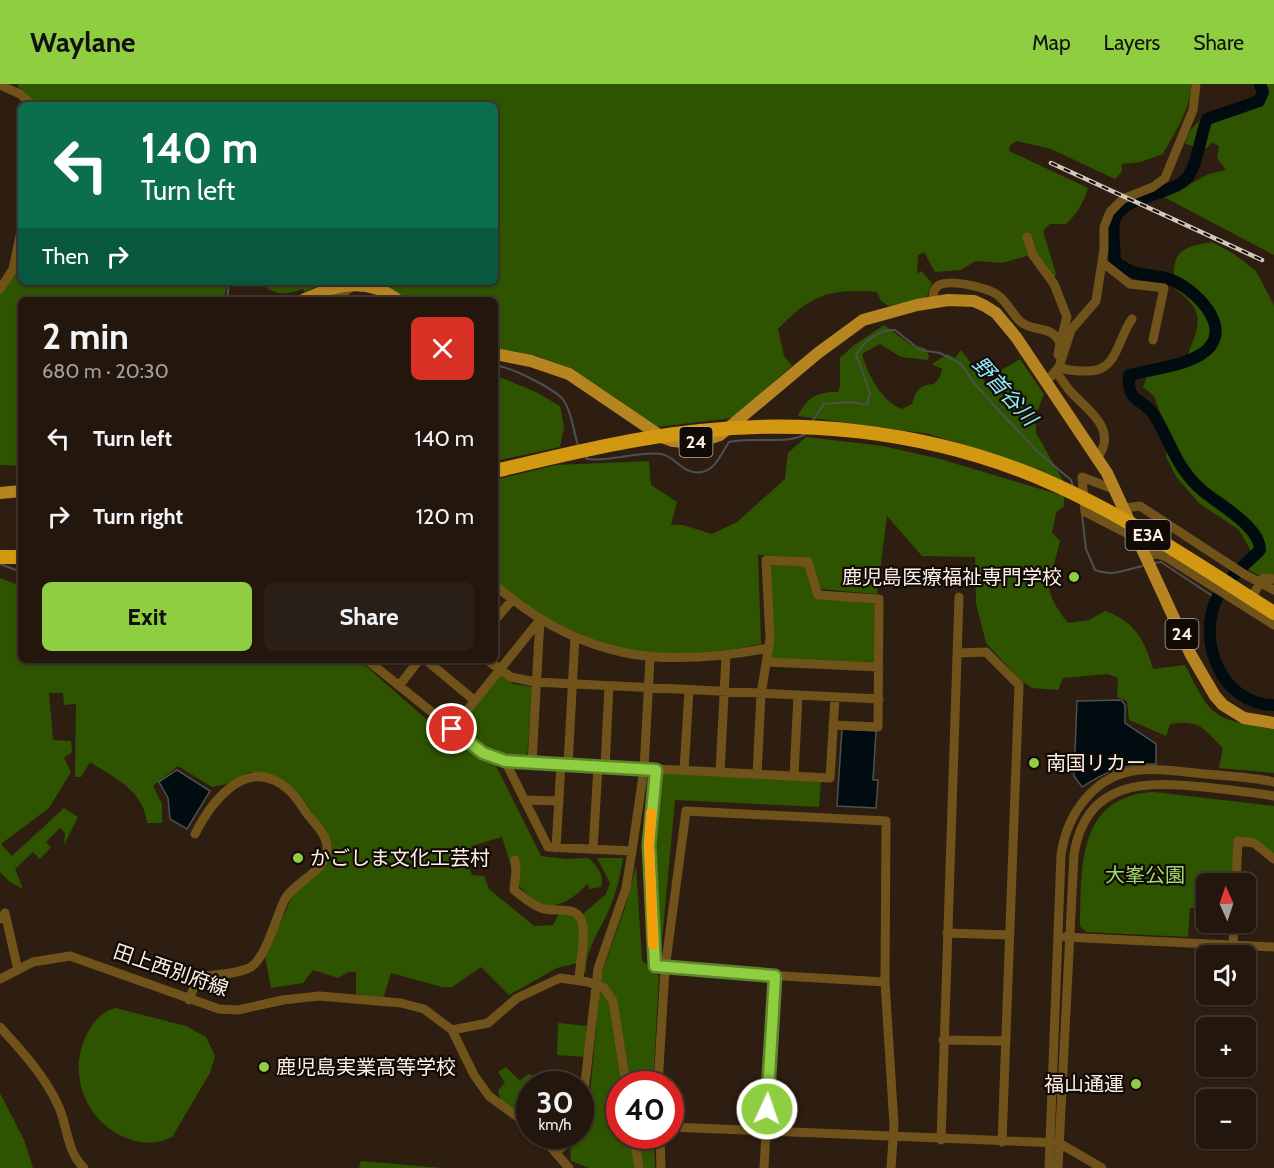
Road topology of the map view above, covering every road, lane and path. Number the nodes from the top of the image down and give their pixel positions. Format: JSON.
{"nodes":[{"id":1,"x":1196,"y":84,"type":"edge"},
{"id":2,"x":0,"y":85,"type":"edge"},
{"id":3,"x":29,"y":102,"type":"edge"},
{"id":4,"x":1027,"y":237,"type":"dead end"},
{"id":5,"x":18,"y":245,"type":"edge"},
{"id":6,"x":1101,"y":262,"type":"junction"},
{"id":7,"x":350,"y":285,"type":"edge"},
{"id":8,"x":356,"y":285,"type":"edge"},
{"id":9,"x":361,"y":285,"type":"edge"},
{"id":10,"x":0,"y":290,"type":"edge"},
{"id":11,"x":310,"y":297,"type":"edge"},
{"id":12,"x":338,"y":297,"type":"edge"},
{"id":13,"x":394,"y":297,"type":"edge"},
{"id":14,"x":933,"y":302,"type":"junction"},
{"id":15,"x":1132,"y":319,"type":"dead end"},
{"id":16,"x":1153,"y":340,"type":"dead end"},
{"id":17,"x":1060,"y":343,"type":"junction"},
{"id":18,"x":498,"y":355,"type":"edge"},
{"id":19,"x":1059,"y":367,"type":"junction"},
{"id":20,"x":1046,"y":382,"type":"junction"},
{"id":21,"x":1097,"y":458,"type":"junction"},
{"id":22,"x":498,"y":470,"type":"edge"},
{"id":23,"x":1116,"y":490,"type":"junction"},
{"id":24,"x":18,"y":491,"type":"edge"},
{"id":25,"x":0,"y":493,"type":"edge"},
{"id":26,"x":1125,"y":508,"type":"junction"},
{"id":27,"x":1138,"y":538,"type":"junction"},
{"id":28,"x":1146,"y":555,"type":"junction"},
{"id":29,"x":0,"y":557,"type":"edge"},
{"id":30,"x":18,"y":557,"type":"edge"},
{"id":31,"x":1274,"y":579,"type":"edge"},
{"id":32,"x":1260,"y":582,"type":"junction"},
{"id":33,"x":498,"y":588,"type":"edge"},
{"id":34,"x":1274,"y":590,"type":"edge"},
{"id":35,"x":959,"y":597,"type":"dead end"},
{"id":36,"x":512,"y":600,"type":"junction"},
{"id":37,"x":1246,"y":608,"type":"junction"},
{"id":38,"x":1274,"y":613,"type":"edge"},
{"id":39,"x":498,"y":616,"type":"edge"},
{"id":40,"x":540,"y":619,"type":"junction"},
{"id":41,"x":1274,"y":625,"type":"edge"},
{"id":42,"x":575,"y":637,"type":"junction"},
{"id":43,"x":769,"y":648,"type":"junction"},
{"id":44,"x":958,"y":653,"type":"junction"},
{"id":45,"x":726,"y":656,"type":"junction"},
{"id":46,"x":650,"y":658,"type":"junction"},
{"id":47,"x":767,"y":662,"type":"junction"},
{"id":48,"x":371,"y":663,"type":"edge"},
{"id":49,"x":417,"y":663,"type":"edge"},
{"id":50,"x":430,"y":663,"type":"edge"},
{"id":51,"x":491,"y":663,"type":"edge"},
{"id":52,"x":879,"y":667,"type":"junction"},
{"id":53,"x":500,"y":671,"type":"junction"},
{"id":54,"x":535,"y":682,"type":"junction"},
{"id":55,"x":572,"y":684,"type":"junction"},
{"id":56,"x":399,"y":686,"type":"junction"},
{"id":57,"x":609,"y":686,"type":"junction"},
{"id":58,"x":649,"y":688,"type":"junction"},
{"id":59,"x":688,"y":690,"type":"junction"},
{"id":60,"x":725,"y":692,"type":"junction"},
{"id":61,"x":761,"y":694,"type":"junction"},
{"id":62,"x":798,"y":695,"type":"junction"},
{"id":63,"x":835,"y":698,"type":"junction"},
{"id":64,"x":879,"y":699,"type":"junction"},
{"id":65,"x":476,"y":701,"type":"junction"},
{"id":66,"x":1274,"y":723,"type":"edge"},
{"id":67,"x":833,"y":725,"type":"junction"},
{"id":68,"x":452,"y":729,"type":"junction"},
{"id":69,"x":505,"y":761,"type":"junction"},
{"id":70,"x":532,"y":763,"type":"junction"},
{"id":71,"x":564,"y":765,"type":"junction"},
{"id":72,"x":602,"y":767,"type":"junction"},
{"id":73,"x":644,"y":769,"type":"junction"},
{"id":74,"x":656,"y":770,"type":"junction"},
{"id":75,"x":684,"y":771,"type":"junction"},
{"id":76,"x":720,"y":773,"type":"junction"},
{"id":77,"x":757,"y":775,"type":"junction"},
{"id":78,"x":794,"y":776,"type":"junction"},
{"id":79,"x":1274,"y":782,"type":"edge"},
{"id":80,"x":1274,"y":796,"type":"edge"},
{"id":81,"x":524,"y":800,"type":"junction"},
{"id":82,"x":559,"y":801,"type":"junction"},
{"id":83,"x":195,"y":834,"type":"dead end"},
{"id":84,"x":556,"y":849,"type":"junction"},
{"id":85,"x":593,"y":850,"type":"junction"},
{"id":86,"x":632,"y":852,"type":"junction"},
{"id":87,"x":1274,"y":859,"type":"edge"},
{"id":88,"x":514,"y":860,"type":"dead end"},
{"id":89,"x":1237,"y":873,"type":"edge"},
{"id":90,"x":0,"y":920,"type":"edge"},
{"id":91,"x":947,"y":933,"type":"junction"},
{"id":92,"x":1234,"y":933,"type":"edge"},
{"id":93,"x":1009,"y":935,"type":"junction"},
{"id":94,"x":1059,"y":937,"type":"junction"},
{"id":95,"x":1070,"y":938,"type":"junction"},
{"id":96,"x":1233,"y":945,"type":"joint"},
{"id":97,"x":1256,"y":946,"type":"edge"},
{"id":98,"x":1274,"y":947,"type":"edge"},
{"id":99,"x":665,"y":969,"type":"junction"},
{"id":100,"x":18,"y":970,"type":"junction"},
{"id":101,"x":775,"y":976,"type":"junction"},
{"id":102,"x":0,"y":979,"type":"edge"},
{"id":103,"x":579,"y":979,"type":"junction"},
{"id":104,"x":885,"y":982,"type":"junction"},
{"id":105,"x":595,"y":984,"type":"junction"},
{"id":106,"x":189,"y":1000,"type":"junction"},
{"id":107,"x":0,"y":1027,"type":"edge"},
{"id":108,"x":452,"y":1030,"type":"junction"},
{"id":109,"x":943,"y":1040,"type":"junction"},
{"id":110,"x":1006,"y":1041,"type":"junction"},
{"id":111,"x":586,"y":1071,"type":"edge"},
{"id":112,"x":624,"y":1071,"type":"edge"},
{"id":113,"x":659,"y":1071,"type":"edge"},
{"id":114,"x":516,"y":1117,"type":"edge"},
{"id":115,"x":684,"y":1128,"type":"edge"},
{"id":116,"x":765,"y":1131,"type":"junction"},
{"id":117,"x":892,"y":1137,"type":"junction"},
{"id":118,"x":941,"y":1140,"type":"junction"},
{"id":119,"x":1002,"y":1142,"type":"junction"},
{"id":120,"x":1055,"y":1143,"type":"junction"},
{"id":121,"x":554,"y":1149,"type":"edge"},
{"id":122,"x":561,"y":1149,"type":"edge"},
{"id":123,"x":636,"y":1149,"type":"edge"},
{"id":124,"x":660,"y":1149,"type":"edge"},
{"id":125,"x":557,"y":1152,"type":"junction"},
{"id":126,"x":84,"y":1168,"type":"edge"},
{"id":127,"x":569,"y":1168,"type":"edge"},
{"id":128,"x":639,"y":1168,"type":"edge"},
{"id":129,"x":661,"y":1168,"type":"edge"},
{"id":130,"x":764,"y":1168,"type":"edge"},
{"id":131,"x":891,"y":1168,"type":"edge"},
{"id":132,"x":1049,"y":1168,"type":"edge"},
{"id":133,"x":1058,"y":1168,"type":"edge"},
{"id":134,"x":1102,"y":1168,"type":"edge"}],
"edges":[{"from":1,"to":6,"type":"street"},
{"from":2,"to":3,"type":"street"},
{"from":4,"to":17,"type":"street"},
{"from":5,"to":10,"type":"street"},
{"from":6,"to":16,"type":"street"},
{"from":6,"to":19,"type":"street"},
{"from":7,"to":11,"type":"main road"},
{"from":8,"to":12,"type":"street"},
{"from":9,"to":13,"type":"main road"},
{"from":14,"to":17,"type":"street"},
{"from":14,"to":18,"type":"main road","number":"24"},
{"from":14,"to":20,"type":"main road","number":"24"},
{"from":15,"to":19,"type":"street"},
{"from":17,"to":19,"type":"street"},
{"from":19,"to":20,"type":"street"},
{"from":19,"to":21,"type":"street"},
{"from":20,"to":21,"type":"main road","number":"24"},
{"from":21,"to":23,"type":"main road","number":"24"},
{"from":22,"to":38,"type":"highway","number":"E3A"},
{"from":23,"to":26,"type":"main road","number":"24"},
{"from":23,"to":27,"type":"street"},
{"from":24,"to":25,"type":"main road"},
{"from":26,"to":27,"type":"main road","number":"24"},
{"from":26,"to":32,"type":"street"},
{"from":27,"to":28,"type":"main road","number":"24"},
{"from":28,"to":37,"type":"street"},
{"from":28,"to":66,"type":"main road","number":"24"},
{"from":29,"to":30,"type":"highway"},
{"from":31,"to":32,"type":"street"},
{"from":32,"to":34,"type":"street"},
{"from":32,"to":37,"type":"street"},
{"from":33,"to":36,"type":"street"},
{"from":35,"to":44,"type":"street"},
{"from":36,"to":39,"type":"street"},
{"from":36,"to":40,"type":"street"},
{"from":37,"to":41,"type":"street"},
{"from":40,"to":42,"type":"street"},
{"from":40,"to":53,"type":"street"},
{"from":40,"to":54,"type":"street"},
{"from":42,"to":46,"type":"street"},
{"from":42,"to":55,"type":"street"},
{"from":43,"to":45,"type":"street"},
{"from":43,"to":47,"type":"street"},
{"from":43,"to":52,"type":"street"},
{"from":44,"to":91,"type":"street"},
{"from":44,"to":93,"type":"street"},
{"from":45,"to":46,"type":"street"},
{"from":45,"to":60,"type":"street"},
{"from":46,"to":58,"type":"street"},
{"from":47,"to":52,"type":"street"},
{"from":47,"to":61,"type":"street"},
{"from":48,"to":56,"type":"street"},
{"from":49,"to":56,"type":"street"},
{"from":50,"to":65,"type":"street"},
{"from":51,"to":53,"type":"street"},
{"from":52,"to":64,"type":"street"},
{"from":53,"to":54,"type":"street"},
{"from":53,"to":65,"type":"street"},
{"from":54,"to":55,"type":"street"},
{"from":54,"to":70,"type":"street"},
{"from":55,"to":57,"type":"street"},
{"from":55,"to":71,"type":"street"},
{"from":56,"to":68,"type":"street"},
{"from":57,"to":58,"type":"street"},
{"from":57,"to":72,"type":"street"},
{"from":58,"to":59,"type":"street"},
{"from":58,"to":73,"type":"street"},
{"from":59,"to":60,"type":"street"},
{"from":59,"to":75,"type":"street"},
{"from":60,"to":61,"type":"street"},
{"from":60,"to":76,"type":"street"},
{"from":61,"to":62,"type":"street"},
{"from":61,"to":77,"type":"street"},
{"from":62,"to":63,"type":"street"},
{"from":62,"to":78,"type":"street"},
{"from":63,"to":64,"type":"street"},
{"from":63,"to":67,"type":"street"},
{"from":64,"to":67,"type":"street"},
{"from":65,"to":68,"type":"street"},
{"from":67,"to":78,"type":"street"},
{"from":68,"to":69,"type":"street"},
{"from":69,"to":70,"type":"street"},
{"from":69,"to":81,"type":"street"},
{"from":70,"to":71,"type":"street"},
{"from":71,"to":72,"type":"street"},
{"from":71,"to":82,"type":"street"},
{"from":72,"to":73,"type":"street"},
{"from":72,"to":85,"type":"street"},
{"from":73,"to":74,"type":"street"},
{"from":73,"to":86,"type":"street"},
{"from":74,"to":75,"type":"street"},
{"from":74,"to":99,"type":"street"},
{"from":75,"to":76,"type":"street"},
{"from":76,"to":77,"type":"street"},
{"from":77,"to":78,"type":"street"},
{"from":79,"to":94,"type":"street"},
{"from":80,"to":95,"type":"street"},
{"from":81,"to":82,"type":"street"},
{"from":81,"to":84,"type":"street"},
{"from":82,"to":84,"type":"street"},
{"from":83,"to":106,"type":"street"},
{"from":84,"to":85,"type":"street"},
{"from":85,"to":86,"type":"street"},
{"from":86,"to":105,"type":"street"},
{"from":87,"to":89,"type":"street"},
{"from":88,"to":103,"type":"street"},
{"from":90,"to":100,"type":"street"},
{"from":91,"to":93,"type":"street"},
{"from":91,"to":109,"type":"street"},
{"from":92,"to":96,"type":"street"},
{"from":93,"to":110,"type":"street"},
{"from":94,"to":95,"type":"street"},
{"from":94,"to":120,"type":"street"},
{"from":95,"to":96,"type":"street"},
{"from":95,"to":120,"type":"street"},
{"from":97,"to":98,"type":"street"},
{"from":99,"to":101,"type":"street"},
{"from":99,"to":104,"type":"street"},
{"from":99,"to":113,"type":"street"},
{"from":100,"to":102,"type":"street","name":"田上西別府線"},
{"from":100,"to":106,"type":"street","name":"田上西別府線"},
{"from":101,"to":104,"type":"street"},
{"from":101,"to":116,"type":"street"},
{"from":103,"to":105,"type":"street"},
{"from":103,"to":108,"type":"street"},
{"from":104,"to":117,"type":"street"},
{"from":105,"to":111,"type":"street"},
{"from":105,"to":112,"type":"street"},
{"from":106,"to":108,"type":"street","name":"田上西別府線"},
{"from":107,"to":126,"type":"street"},
{"from":108,"to":114,"type":"street","name":"田上西別府線"},
{"from":109,"to":110,"type":"street"},
{"from":109,"to":118,"type":"street"},
{"from":110,"to":119,"type":"street"},
{"from":115,"to":116,"type":"street"},
{"from":116,"to":117,"type":"street"},
{"from":116,"to":130,"type":"street"},
{"from":117,"to":118,"type":"street"},
{"from":117,"to":131,"type":"street"},
{"from":118,"to":119,"type":"street"},
{"from":119,"to":120,"type":"street"},
{"from":120,"to":132,"type":"street"},
{"from":120,"to":133,"type":"street"},
{"from":120,"to":134,"type":"street"},
{"from":121,"to":125,"type":"street"},
{"from":122,"to":125,"type":"street"},
{"from":123,"to":128,"type":"street"},
{"from":124,"to":129,"type":"street"},
{"from":125,"to":127,"type":"street"}]}
